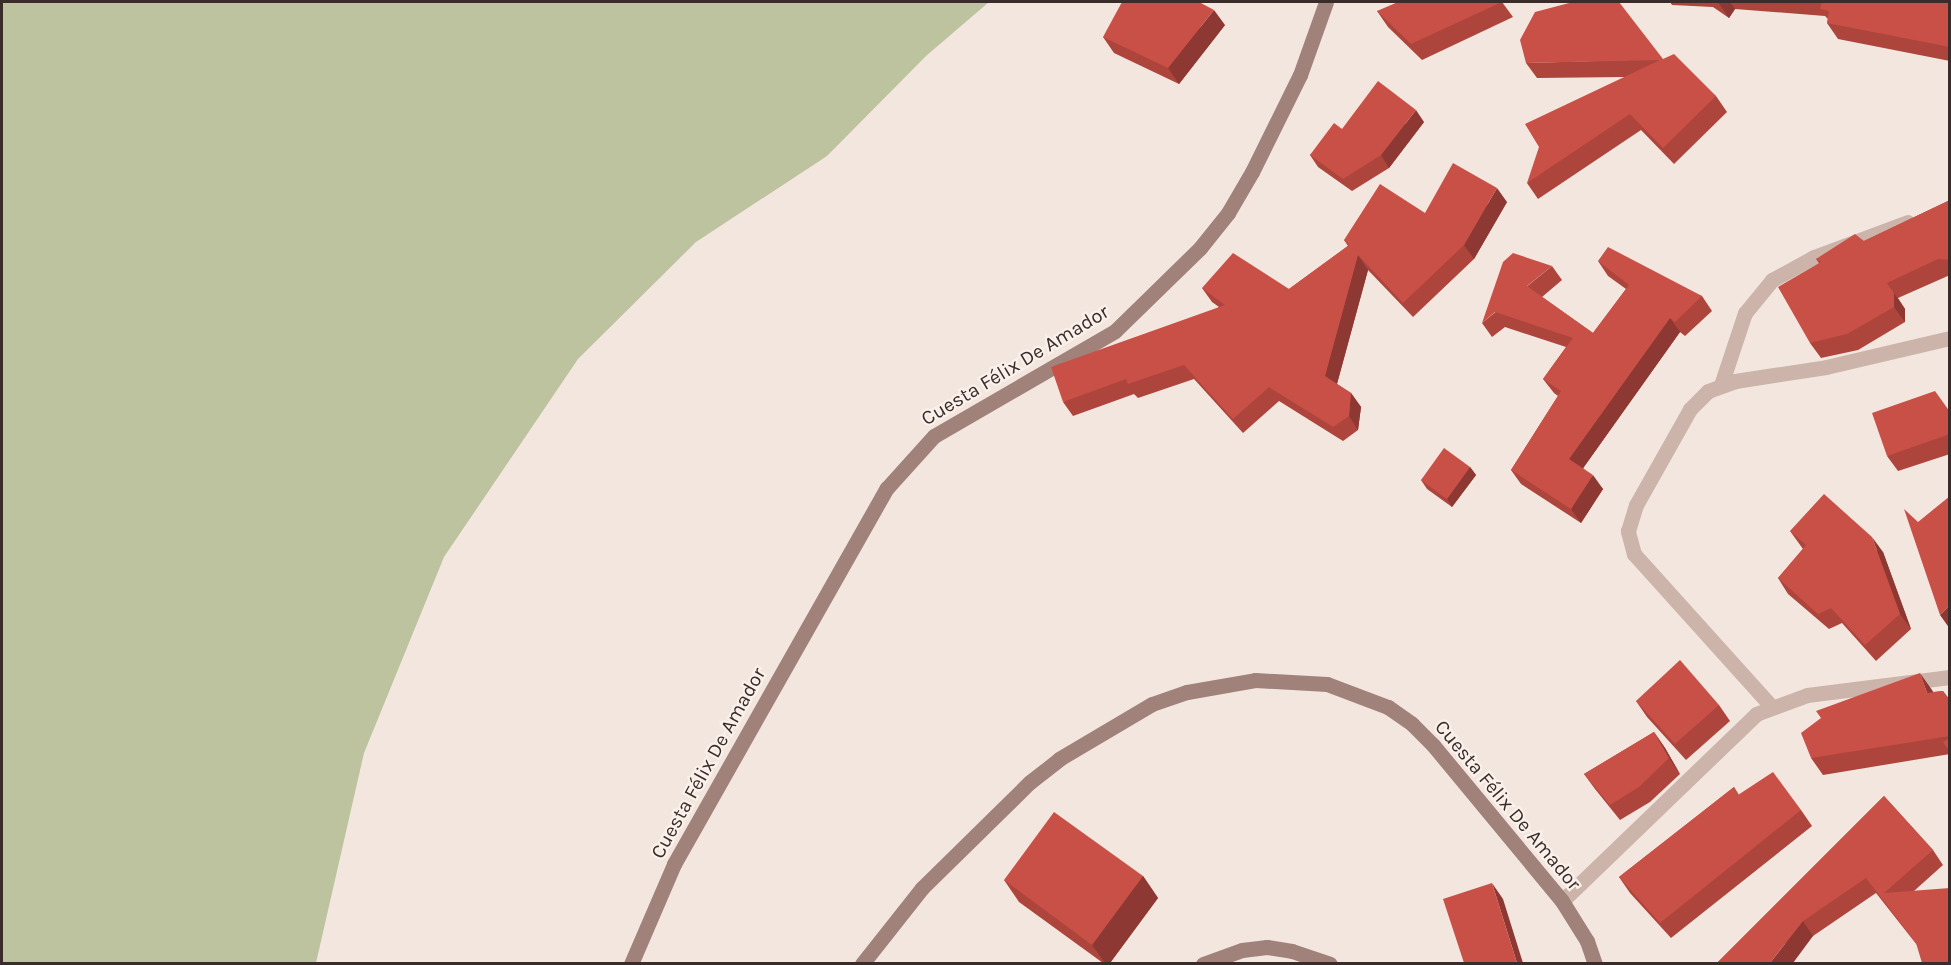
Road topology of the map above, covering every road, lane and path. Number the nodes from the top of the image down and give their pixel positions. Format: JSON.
{"nodes":[{"id":1,"x":1326,"y":2,"type":"edge"},
{"id":2,"x":1918,"y":218,"type":"edge"},
{"id":3,"x":1950,"y":338,"type":"edge"},
{"id":4,"x":1721,"y":385,"type":"junction"},
{"id":5,"x":1950,"y":677,"type":"edge"},
{"id":6,"x":1771,"y":706,"type":"junction"},
{"id":7,"x":1562,"y":900,"type":"junction"},
{"id":8,"x":631,"y":963,"type":"edge"},
{"id":9,"x":862,"y":963,"type":"edge"},
{"id":10,"x":1203,"y":963,"type":"edge"},
{"id":11,"x":1330,"y":963,"type":"edge"},
{"id":12,"x":1595,"y":963,"type":"edge"}],
"edges":[{"from":1,"to":8,"type":"street","name":"Cuesta Félix De Amador"},
{"from":2,"to":4,"type":"lane"},
{"from":3,"to":4,"type":"lane"},
{"from":4,"to":6,"type":"lane"},
{"from":5,"to":6,"type":"lane"},
{"from":6,"to":7,"type":"lane"},
{"from":7,"to":9,"type":"street","name":"Cuesta Félix De Amador"},
{"from":7,"to":12,"type":"street","name":"Cuesta Félix De Amador"},
{"from":10,"to":11,"type":"street"}]}
